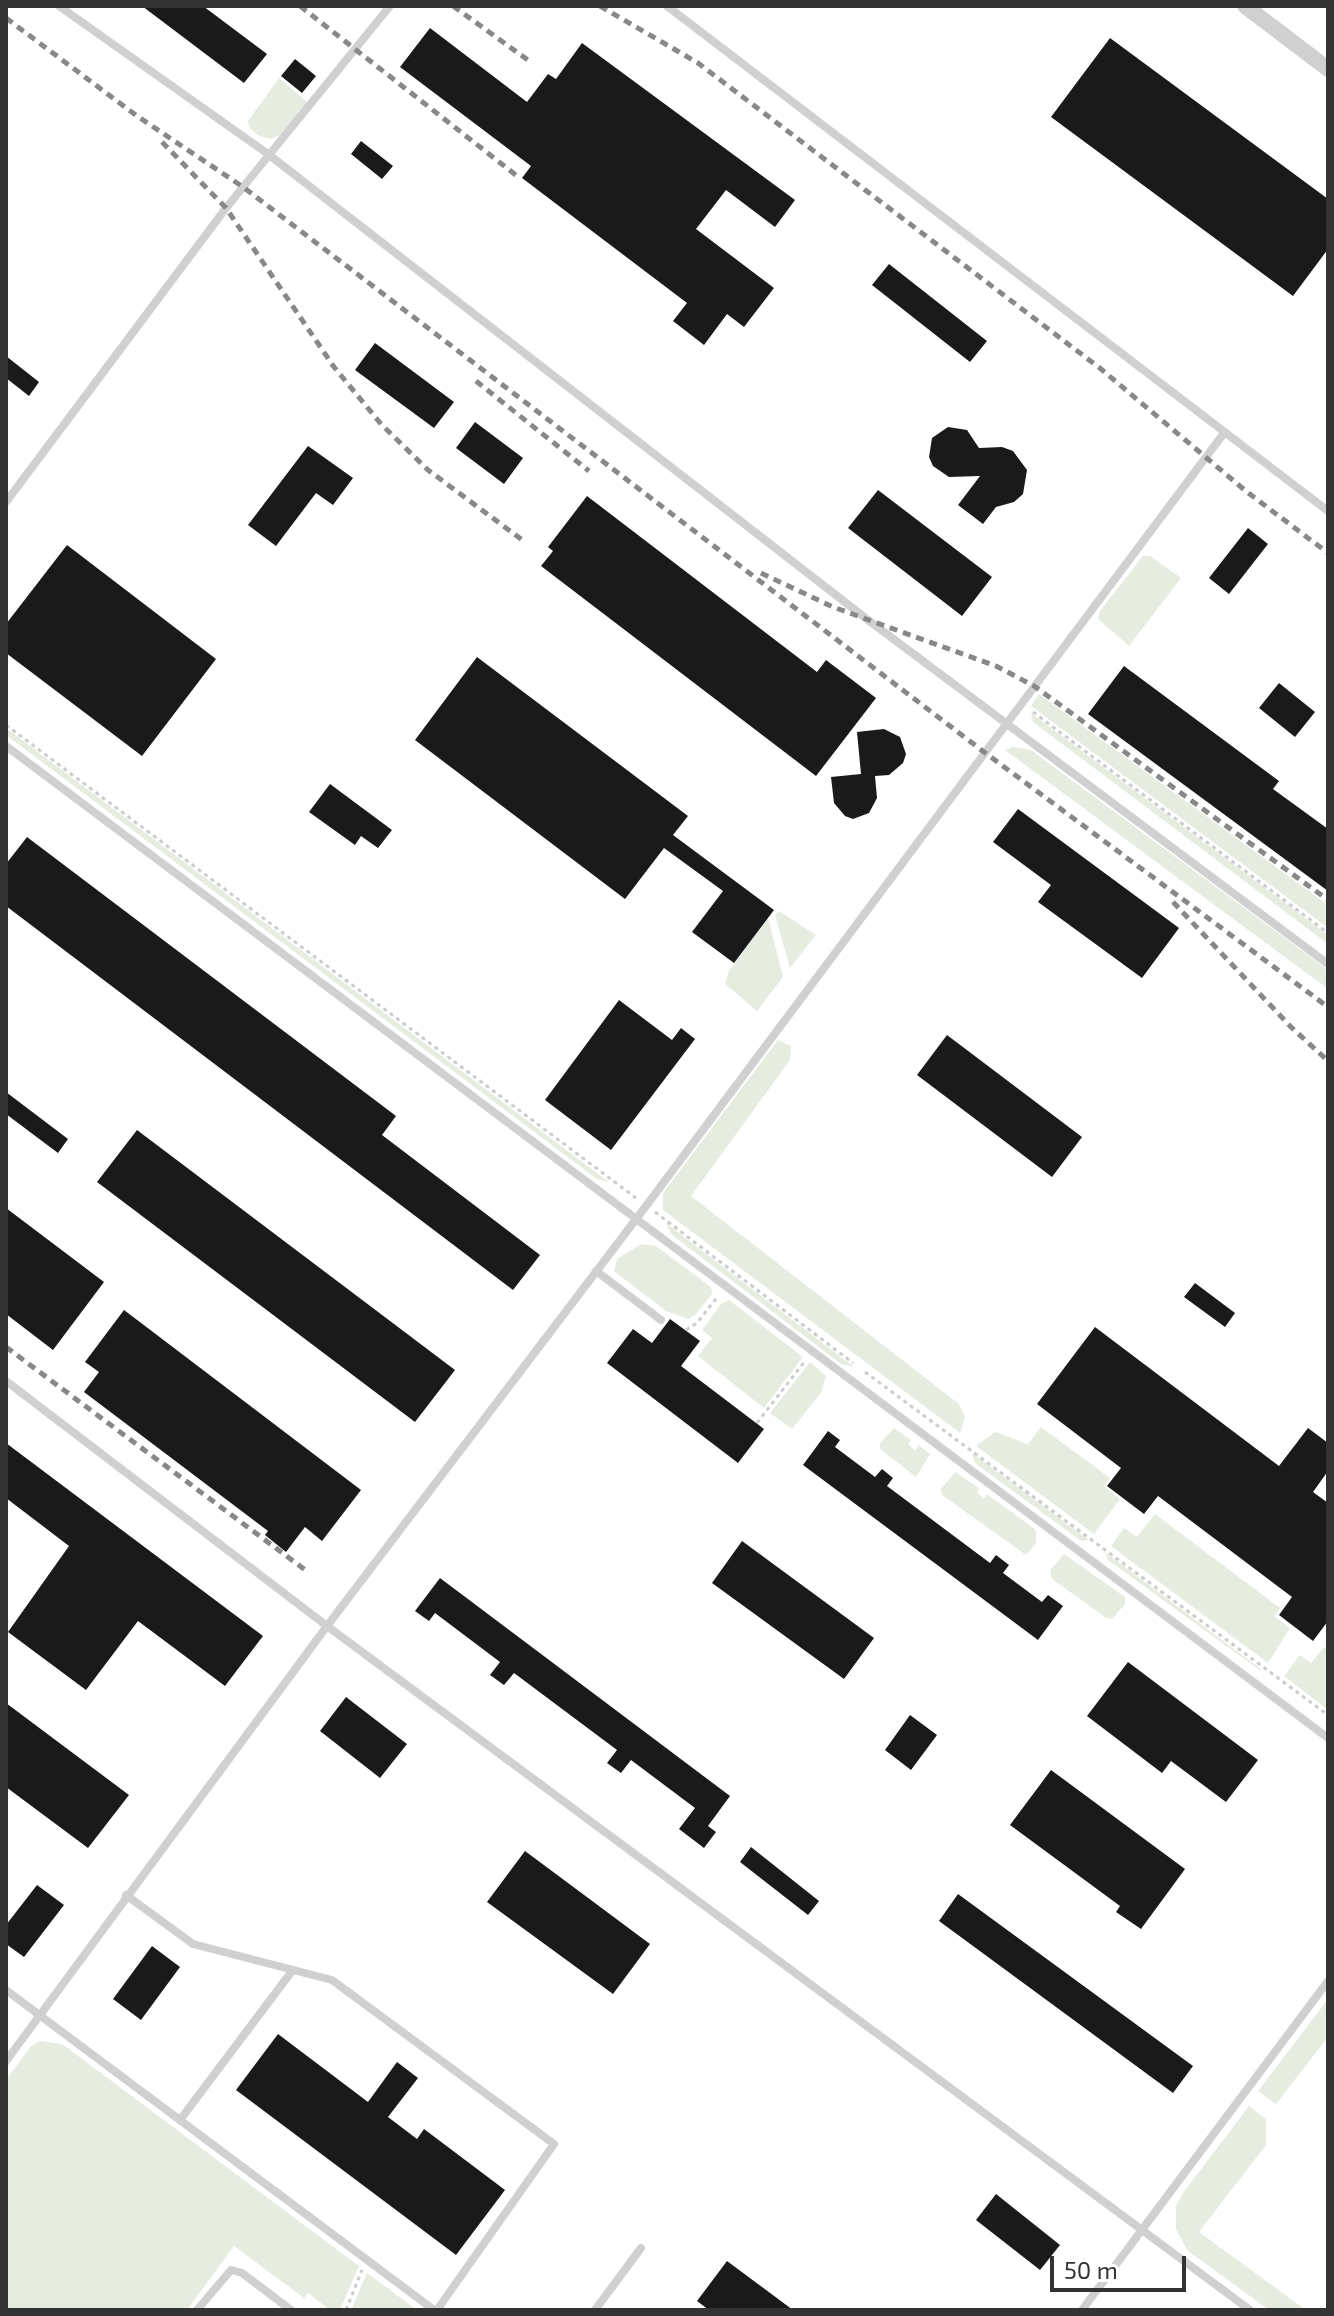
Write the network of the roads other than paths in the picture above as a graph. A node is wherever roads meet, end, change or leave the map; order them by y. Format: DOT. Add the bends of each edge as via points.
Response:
graph roads {
  1 [pos="59,6"];
  2 [pos="390,6"];
  3 [pos="667,6"];
  4 [pos="1245,6"];
  5 [pos="1328,69"];
  6 [pos="268,154"];
  7 [pos="1224,433"];
  8 [pos="6,502"];
  9 [pos="1328,511"];
  10 [pos="1006,724"];
  11 [pos="6,746"];
  12 [pos="1328,964"];
  13 [pos="635,1220"];
  14 [pos="596,1271"];
  15 [pos="661,1320"];
  16 [pos="6,1381"];
  17 [pos="327,1626"];
  18 [pos="1328,1738"];
  19 [pos="126,1895"];
  20 [pos="292,1971"];
  21 [pos="1328,1981"];
  22 [pos="6,1990"];
  23 [pos="39,2015"];
  24 [pos="6,2061"];
  25 [pos="180,2120"];
  26 [pos="1142,2230"];
  27 [pos="641,2248"];
  28 [pos="197,2310"];
  29 [pos="291,2310"];
  30 [pos="436,2310"];
  31 [pos="595,2310"];
  32 [pos="1082,2310"];
  33 [pos="1250,2310"];
  1 -- 6 [label="lane"];
  2 -- 6 [label="lane"];
  3 -- 7 [label="lane"];
  4 -- 5 [label="street"];
  6 -- 8 [label="lane"];
  6 -- 10 [label="lane"];
  7 -- 9 [label="lane"];
  7 -- 10 [label="lane"];
  10 -- 12 [label="lane"];
  10 -- 13 [label="lane"];
  11 -- 13 [label="lane"];
  13 -- 14 [label="lane"];
  13 -- 18 [label="lane"];
  14 -- 15 [label="lane"];
  14 -- 17 [label="lane"];
  16 -- 17 [label="lane"];
  17 -- 19 [label="lane"];
  17 -- 26 [label="lane"];
  19 -- 20 [label="lane" via="193,1944"];
  19 -- 23 [label="lane"];
  20 -- 25 [label="lane"];
  20 -- 30 [label="lane" via="332,1980 554,2144"];
  21 -- 26 [label="lane"];
  22 -- 23 [label="lane"];
  23 -- 24 [label="lane"];
  23 -- 25 [label="lane"];
  25 -- 30 [label="lane"];
  26 -- 32 [label="lane"];
  26 -- 33 [label="lane"];
  27 -- 31 [label="lane"];
  28 -- 29 [label="lane" via="231,2270"];
}
